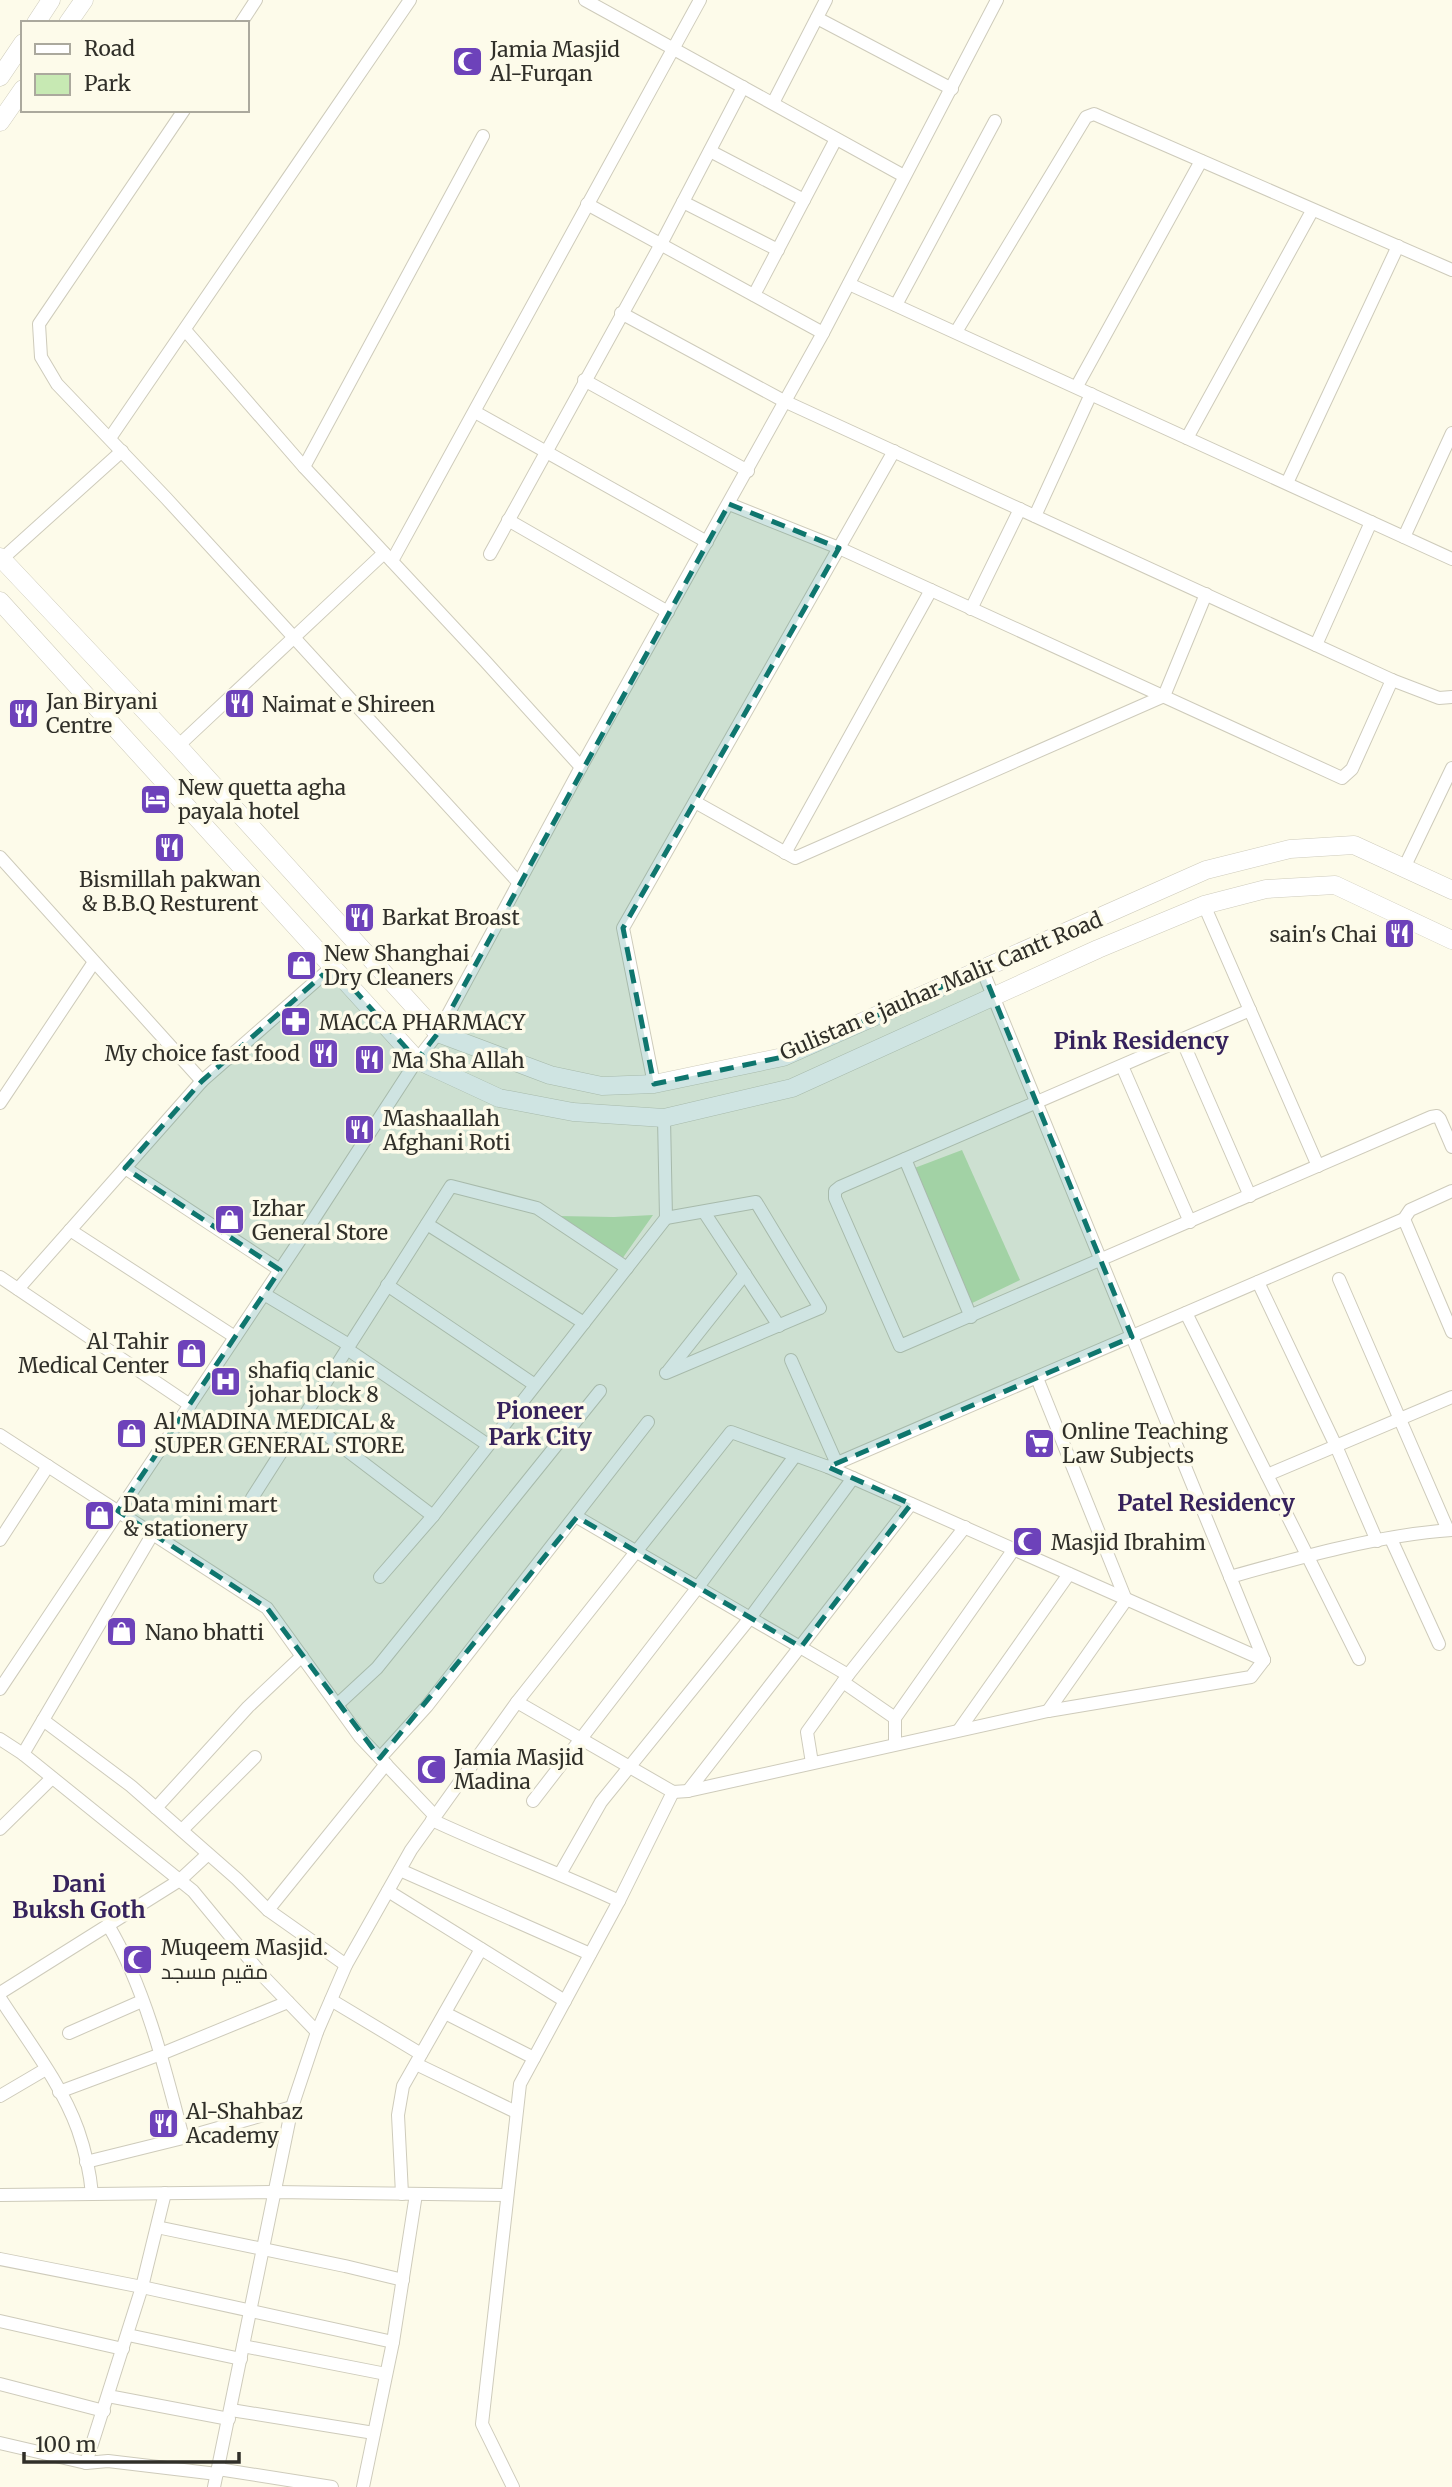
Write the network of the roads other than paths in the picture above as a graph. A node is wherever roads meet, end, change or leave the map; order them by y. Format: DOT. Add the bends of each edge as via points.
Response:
graph roads {
  1 [pos="51,0"];
  2 [pos="84,0"];
  3 [pos="256,0"];
  4 [pos="410,0"];
  5 [pos="585,0"];
  6 [pos="700,0"];
  7 [pos="826,0"];
  8 [pos="994,1"];
  9 [pos="817,18"];
  10 [pos="37,21"];
  11 [pos="69,21"];
  12 [pos="243,21"];
  13 [pos="21,46"];
  14 [pos="673,48"];
  15 [pos="0,77"];
  16 [pos="743,87"];
  17 [pos="952,89"];
  18 [pos="21,92"];
  19 [pos="773,103"];
  20 [pos="183,112"];
  21 [pos="995,121"];
  22 [pos="0,122"];
  23 [pos="483,136"];
  24 [pos="836,139"];
  25 [pos="710,151"];
  26 [pos="1201,161"];
  27 [pos="904,176"];
  28 [pos="804,200"];
  29 [pos="682,202"];
  30 [pos="587,204"];
  31 [pos="1312,211"];
  32 [pos="661,244"];
  33 [pos="1398,246"];
  34 [pos="778,250"];
  35 [pos="1452,271"];
  36 [pos="849,284"];
  37 [pos="754,295"];
  38 [pos="896,305"];
  39 [pos="621,313"];
  40 [pos="185,330"];
  41 [pos="823,332"];
  42 [pos="956,332"];
  43 [pos="584,380"];
  44 [pos="1077,386"];
  45 [pos="1091,394"];
  46 [pos="784,401"];
  47 [pos="475,412"];
  48 [pos="1452,433"];
  49 [pos="1187,438"];
  50 [pos="110,439"];
  51 [pos="121,451"];
  52 [pos="545,451"];
  53 [pos="894,451"];
  54 [pos="304,467"];
  55 [pos="748,471"];
  56 [pos="1287,483"];
  57 [pos="729,504"];
  58 [pos="1020,509"];
  59 [pos="1035,516"];
  60 [pos="508,520"];
  61 [pos="1371,522"];
  62 [pos="1404,537"];
  63 [pos="707,542"];
  64 [pos="839,548"];
  65 [pos="490,554"];
  66 [pos="388,557"];
  67 [pos="1,558"];
  68 [pos="1452,559"];
  69 [pos="931,590"];
  70 [pos="1206,594"];
  71 [pos="2,609"];
  72 [pos="971,609"];
  73 [pos="667,612"];
  74 [pos="294,636"];
  75 [pos="1316,645"];
  76 [pos="1392,680"];
  77 [pos="1164,696"];
  78 [pos="1452,697"];
  79 [pos="178,746"];
  80 [pos="580,767"];
  81 [pos="1452,768"];
  82 [pos="695,802"];
  83 [pos="785,853"];
  84 [pos="4,862"];
  85 [pos="1404,868"];
  86 [pos="0,878"];
  87 [pos="519,883"];
  88 [pos="1452,890"];
  89 [pos="1204,905"];
  90 [pos="1452,940"];
  91 [pos="94,962"];
  92 [pos="333,966"];
  93 [pos="982,969"];
  94 [pos="993,998"];
  95 [pos="1250,1010"];
  96 [pos="438,1033"];
  97 [pos="1182,1040"];
  98 [pos="417,1060"];
  99 [pos="1122,1066"];
  100 [pos="202,1081"];
  101 [pos="654,1084"];
  102 [pos="0,1103"];
  103 [pos="1036,1103"];
  104 [pos="664,1118"];
  105 [pos="1452,1147"];
  106 [pos="905,1159"];
  107 [pos="1318,1166"];
  108 [pos="125,1168"];
  109 [pos="1452,1191"];
  110 [pos="1250,1196"];
  111 [pos="704,1212"];
  112 [pos="666,1217"];
  113 [pos="1404,1219"];
  114 [pos="1190,1222"];
  115 [pos="427,1224"];
  116 [pos="70,1230"];
  117 [pos="1101,1261"];
  118 [pos="627,1268"];
  119 [pos="280,1270"];
  120 [pos="745,1274"];
  121 [pos="0,1278"];
  122 [pos="1339,1279"];
  123 [pos="1258,1282"];
  124 [pos="387,1285"];
  125 [pos="18,1289"];
  126 [pos="264,1294"];
  127 [pos="1186,1313"];
  128 [pos="971,1317"];
  129 [pos="584,1322"];
  130 [pos="779,1326"];
  131 [pos="1452,1332"];
  132 [pos="235,1337"];
  133 [pos="1132,1337"];
  134 [pos="348,1347"];
  135 [pos="791,1360"];
  136 [pos="1037,1378"];
  137 [pos="535,1385"];
  138 [pos="600,1391"];
  139 [pos="1452,1397"];
  140 [pos="190,1405"];
  141 [pos="303,1417"];
  142 [pos="1400,1419"];
  143 [pos="648,1422"];
  144 [pos="0,1435"];
  145 [pos="488,1445"];
  146 [pos="1336,1446"];
  147 [pos="795,1456"];
  148 [pos="832,1465"];
  149 [pos="48,1466"];
  150 [pos="1267,1475"];
  151 [pos="853,1478"];
  152 [pos="252,1498"];
  153 [pos="911,1504"];
  154 [pos="118,1511"];
  155 [pos="433,1516"];
  156 [pos="577,1517"];
  157 [pos="965,1527"];
  158 [pos="1450,1530"];
  159 [pos="152,1535"];
  160 [pos="1391,1539"];
  161 [pos="0,1540"];
  162 [pos="1377,1541"];
  163 [pos="1014,1549"];
  164 [pos="636,1551"];
  165 [pos="1307,1555"];
  166 [pos="1069,1574"];
  167 [pos="380,1577"];
  168 [pos="1230,1577"];
  169 [pos="698,1587"];
  170 [pos="1126,1600"];
  171 [pos="750,1618"];
  172 [pos="1439,1644"];
  173 [pos="801,1647"];
  174 [pos="302,1656"];
  175 [pos="1359,1659"];
  176 [pos="1264,1660"];
  177 [pos="846,1678"];
  178 [pos="0,1689"];
  179 [pos="517,1703"];
  180 [pos="337,1705"];
  181 [pos="1048,1711"];
  182 [pos="895,1718"];
  183 [pos="43,1720"];
  184 [pos="959,1730"];
  185 [pos="580,1738"];
  186 [pos="0,1740"];
  187 [pos="895,1744"];
  188 [pos="23,1754"];
  189 [pos="255,1757"];
  190 [pos="383,1761"];
  191 [pos="812,1763"];
  192 [pos="630,1767"];
  193 [pos="52,1778"];
  194 [pos="688,1791"];
  195 [pos="673,1792"];
  196 [pos="533,1801"];
  197 [pos="156,1808"];
  198 [pos="434,1818"];
  199 [pos="0,1829"];
  200 [pos="182,1830"];
  201 [pos="208,1854"];
  202 [pos="400,1870"];
  203 [pos="560,1874"];
  204 [pos="180,1880"];
  205 [pos="388,1891"];
  206 [pos="619,1901"];
  207 [pos="268,1910"];
  208 [pos="108,1925"];
  209 [pos="481,1949"];
  210 [pos="590,1954"];
  211 [pos="346,1965"];
  212 [pos="0,1996"];
  213 [pos="331,2000"];
  214 [pos="142,2001"];
  215 [pos="565,2001"];
  216 [pos="288,2002"];
  217 [pos="445,2013"];
  218 [pos="317,2032"];
  219 [pos="69,2034"];
  220 [pos="161,2054"];
  221 [pos="534,2058"];
  222 [pos="418,2059"];
  223 [pos="46,2069"];
  224 [pos="59,2092"];
  225 [pos="0,2095"];
  226 [pos="292,2107"];
  227 [pos="516,2112"];
  228 [pos="183,2138"];
  229 [pos="86,2162"];
  230 [pos="273,2192"];
  231 [pos="165,2193"];
  232 [pos="92,2194"];
  233 [pos="402,2194"];
  234 [pos="416,2194"];
  235 [pos="0,2195"];
  236 [pos="506,2195"];
  237 [pos="157,2227"];
  238 [pos="262,2249"];
  239 [pos="0,2259"];
  240 [pos="403,2280"];
  241 [pos="142,2287"];
  242 [pos="250,2312"];
  243 [pos="0,2321"];
  244 [pos="128,2335"];
  245 [pos="393,2342"];
  246 [pos="123,2349"];
  247 [pos="242,2353"];
  248 [pos="386,2374"];
  249 [pos="0,2384"];
  250 [pos="108,2396"];
  251 [pos="104,2411"];
  252 [pos="230,2414"];
  253 [pos="374,2433"];
  254 [pos="0,2443"];
  255 [pos="86,2463"];
  256 [pos="216,2477"];
  257 [pos="332,2487"];
  258 [pos="363,2487"];
  259 [pos="513,2487"];
  1 -- 10 [label="main road"];
  2 -- 11 [label="main road"];
  3 -- 12 [label="street"];
  4 -- 40 [label="street"];
  5 -- 14 [label="street"];
  6 -- 14 [label="street"];
  7 -- 9 [label="street"];
  8 -- 17 [label="street"];
  9 -- 17 [label="street"];
  9 -- 19 [label="street"];
  13 -- 15 [label="main road"];
  14 -- 16 [label="street"];
  14 -- 30 [label="street"];
  16 -- 19 [label="street"];
  16 -- 25 [label="street"];
  17 -- 27 [label="street"];
  18 -- 22 [label="main road"];
  19 -- 24 [label="street"];
  20 -- 50 [label="street" via="39,324 41,357 57,384"];
  21 -- 38 [label="street"];
  23 -- 54 [label="street"];
  24 -- 27 [label="street"];
  24 -- 28 [label="street"];
  25 -- 28 [label="street"];
  25 -- 29 [label="street"];
  26 -- 31 [label="street"];
  26 -- 42 [label="street" via="1103,117 1086,117"];
  26 -- 44 [label="street"];
  27 -- 36 [label="street"];
  28 -- 34 [label="street"];
  29 -- 32 [label="street"];
  29 -- 34 [label="street"];
  30 -- 32 [label="street"];
  30 -- 47 [label="street"];
  31 -- 33 [label="street"];
  31 -- 49 [label="street"];
  32 -- 37 [label="street"];
  32 -- 39 [label="street"];
  33 -- 35 [label="street"];
  33 -- 56 [label="street"];
  34 -- 37 [label="street"];
  36 -- 38 [label="street"];
  36 -- 41 [label="street"];
  37 -- 41 [label="street"];
  38 -- 42 [label="street"];
  39 -- 43 [label="street"];
  39 -- 46 [label="street"];
  40 -- 50 [label="street"];
  40 -- 54 [label="street"];
  41 -- 46 [label="street"];
  42 -- 44 [label="street"];
  43 -- 52 [label="street"];
  43 -- 55 [label="street"];
  44 -- 45 [label="street"];
  45 -- 49 [label="street"];
  45 -- 59 [label="street"];
  46 -- 53 [label="street"];
  46 -- 55 [label="street"];
  47 -- 52 [label="street"];
  47 -- 66 [label="street"];
  48 -- 62 [label="street"];
  49 -- 56 [label="street"];
  50 -- 51 [label="street"];
  51 -- 67 [label="street"];
  51 -- 74 [label="street"];
  52 -- 60 [label="street"];
  52 -- 63 [label="street"];
  53 -- 58 [label="street"];
  53 -- 64 [label="street"];
  54 -- 66 [label="street"];
  55 -- 57 [label="street"];
  56 -- 61 [label="street"];
  57 -- 63 [label="street"];
  57 -- 64 [label="street"];
  58 -- 59 [label="street"];
  58 -- 72 [label="street"];
  59 -- 70 [label="street"];
  60 -- 65 [label="street"];
  60 -- 73 [label="street"];
  61 -- 62 [label="street"];
  61 -- 75 [label="street"];
  62 -- 68 [label="street"];
  63 -- 73 [label="street"];
  64 -- 69 [label="street"];
  64 -- 82 [label="street"];
  66 -- 74 [label="street"];
  66 -- 80 [label="street"];
  67 -- 79 [label="main road, Gulistan e jauhar Malir Cantt Road"];
  69 -- 72 [label="street"];
  69 -- 83 [label="street"];
  70 -- 75 [label="street"];
  70 -- 77 [label="street"];
  71 -- 92 [label="main road, Gulistan e jauhar Malir Cantt Road"];
  72 -- 77 [label="street"];
  73 -- 80 [label="street"];
  74 -- 79 [label="street"];
  74 -- 87 [label="street"];
  75 -- 76 [label="street"];
  76 -- 77 [label="street" via="1352,769 1342,778"];
  76 -- 78 [label="street" via="1439,698"];
  77 -- 83 [label="street" via="795,858"];
  79 -- 96 [label="main road, Gulistan e jauhar Malir Cantt Road"];
  80 -- 87 [label="street"];
  81 -- 85 [label="street"];
  82 -- 83 [label="street"];
  82 -- 101 [label="street" via="623,928"];
  84 -- 86 [label="street"];
  84 -- 91 [label="street"];
  85 -- 88 [label="main road, Gulistan e jauhar Malir Cantt Road"];
  85 -- 93 [label="main road, Gulistan e jauhar Malir Cantt Road" via="1354,845 1290,849 1206,870"];
  87 -- 96 [label="street"];
  89 -- 90 [label="main road, Gulistan e jauhar Malir Cantt Road" via="1266,889 1335,885"];
  89 -- 94 [label="main road, Gulistan e jauhar Malir Cantt Road"];
  89 -- 95 [label="street"];
  91 -- 100 [label="street"];
  91 -- 102 [label="street"];
  92 -- 98 [label="main road, Gulistan e jauhar Malir Cantt Road"];
  92 -- 100 [label="street"];
  93 -- 94 [label="street"];
  93 -- 101 [label="main road, Gulistan e jauhar Malir Cantt Road" via="783,1057"];
  94 -- 103 [label="street"];
  94 -- 104 [label="main road, Gulistan e jauhar Malir Cantt Road" via="792,1088"];
  95 -- 97 [label="street"];
  95 -- 107 [label="street"];
  96 -- 98 [label="street"];
  96 -- 101 [label="main road, Gulistan e jauhar Malir Cantt Road" via="550,1075 602,1086"];
  97 -- 99 [label="street"];
  97 -- 110 [label="street"];
  98 -- 104 [label="main road, Gulistan e jauhar Malir Cantt Road" via="499,1098 573,1112"];
  98 -- 119 [label="street"];
  99 -- 103 [label="street"];
  99 -- 114 [label="street"];
  100 -- 108 [label="street"];
  103 -- 106 [label="street"];
  103 -- 117 [label="street"];
  104 -- 112 [label="street"];
  105 -- 107 [label="street" via="1437,1116"];
  106 -- 128 [label="street"];
  106 -- 128 [label="street" via="840,1187 835,1191 841,1210 900,1346"];
  107 -- 110 [label="street"];
  108 -- 116 [label="street"];
  108 -- 119 [label="street"];
  109 -- 113 [label="street" via="1410,1210"];
  110 -- 114 [label="street"];
  111 -- 112 [label="street"];
  111 -- 120 [label="street"];
  111 -- 130 [label="street" via="756,1202 820,1308"];
  112 -- 118 [label="street"];
  113 -- 123 [label="street"];
  113 -- 131 [label="street"];
  114 -- 117 [label="street"];
  115 -- 118 [label="street" via="451,1185 537,1208"];
  115 -- 124 [label="street"];
  115 -- 129 [label="street"];
  116 -- 125 [label="street"];
  116 -- 132 [label="street"];
  117 -- 128 [label="street"];
  117 -- 133 [label="street"];
  118 -- 129 [label="street"];
  119 -- 126 [label="street"];
  120 -- 130 [label="street"];
  120 -- 130 [label="street" via="666,1373"];
  121 -- 125 [label="street"];
  122 -- 142 [label="street"];
  123 -- 127 [label="street"];
  123 -- 146 [label="street"];
  124 -- 134 [label="street"];
  124 -- 137 [label="street"];
  125 -- 140 [label="street"];
  126 -- 132 [label="street"];
  126 -- 134 [label="street"];
  127 -- 133 [label="street"];
  127 -- 150 [label="street"];
  129 -- 137 [label="street"];
  132 -- 140 [label="street"];
  133 -- 136 [label="street"];
  133 -- 168 [label="street"];
  134 -- 141 [label="street"];
  134 -- 145 [label="street"];
  135 -- 148 [label="street"];
  136 -- 148 [label="street"];
  136 -- 170 [label="street"];
  137 -- 145 [label="street"];
  138 -- 180 [label="street" via="377,1668"];
  139 -- 142 [label="street"];
  140 -- 154 [label="street"];
  141 -- 152 [label="street"];
  141 -- 155 [label="street"];
  142 -- 146 [label="street"];
  142 -- 158 [label="street"];
  143 -- 156 [label="street"];
  144 -- 149 [label="street"];
  145 -- 155 [label="street"];
  146 -- 150 [label="street"];
  146 -- 162 [label="street"];
  147 -- 148 [label="street"];
  147 -- 164 [label="street" via="731,1432"];
  147 -- 169 [label="street"];
  148 -- 151 [label="street"];
  149 -- 154 [label="street"];
  149 -- 161 [label="street"];
  150 -- 165 [label="street"];
  151 -- 153 [label="street"];
  151 -- 171 [label="street"];
  153 -- 157 [label="street"];
  153 -- 173 [label="street"];
  154 -- 159 [label="street"];
  154 -- 178 [label="street"];
  155 -- 167 [label="street"];
  156 -- 164 [label="street"];
  156 -- 190 [label="street"];
  157 -- 163 [label="street"];
  157 -- 177 [label="street"];
  158 -- 160 [label="street"];
  159 -- 174 [label="street" via="267,1608"];
  159 -- 183 [label="street"];
  160 -- 162 [label="street"];
  160 -- 172 [label="street"];
  162 -- 165 [label="street"];
  163 -- 166 [label="street"];
  163 -- 182 [label="street"];
  164 -- 169 [label="street"];
  164 -- 179 [label="street"];
  165 -- 168 [label="street"];
  165 -- 175 [label="street"];
  166 -- 170 [label="street"];
  166 -- 184 [label="street"];
  168 -- 176 [label="street"];
  169 -- 171 [label="street"];
  169 -- 185 [label="street"];
  170 -- 176 [label="street"];
  170 -- 181 [label="street"];
  171 -- 173 [label="street"];
  171 -- 192 [label="street"];
  173 -- 177 [label="street"];
  173 -- 194 [label="street"];
  174 -- 180 [label="street"];
  174 -- 197 [label="street" via="248,1707"];
  176 -- 181 [label="street" via="1251,1677"];
  177 -- 182 [label="street"];
  177 -- 191 [label="street" via="807,1732"];
  179 -- 185 [label="street"];
  179 -- 198 [label="street"];
  180 -- 190 [label="street"];
  181 -- 184 [label="street"];
  182 -- 187 [label="street"];
  183 -- 188 [label="street"];
  183 -- 197 [label="street"];
  184 -- 187 [label="street"];
  185 -- 192 [label="street"];
  185 -- 196 [label="street"];
  186 -- 188 [label="street"];
  187 -- 191 [label="street"];
  188 -- 193 [label="street"];
  189 -- 200 [label="street"];
  190 -- 198 [label="street"];
  190 -- 207 [label="street"];
  191 -- 194 [label="street"];
  192 -- 195 [label="street"];
  192 -- 203 [label="street" via="596,1810"];
  193 -- 199 [label="street"];
  193 -- 204 [label="street"];
  194 -- 195 [label="street"];
  195 -- 206 [label="street"];
  197 -- 200 [label="street"];
  198 -- 202 [label="street"];
  198 -- 203 [label="street"];
  200 -- 201 [label="street"];
  201 -- 204 [label="street"];
  201 -- 207 [label="street"];
  202 -- 205 [label="street"];
  202 -- 210 [label="street"];
  203 -- 206 [label="street"];
  204 -- 208 [label="street"];
  204 -- 216 [label="street"];
  205 -- 209 [label="street"];
  205 -- 211 [label="street"];
  206 -- 210 [label="street"];
  207 -- 211 [label="street"];
  208 -- 212 [label="street"];
  208 -- 214 [label="street"];
  209 -- 215 [label="street"];
  209 -- 217 [label="street"];
  210 -- 215 [label="street"];
  211 -- 213 [label="street"];
  212 -- 223 [label="street"];
  213 -- 218 [label="street"];
  213 -- 222 [label="street"];
  214 -- 219 [label="street"];
  214 -- 220 [label="street"];
  215 -- 221 [label="street"];
  216 -- 218 [label="street"];
  216 -- 220 [label="street"];
  217 -- 221 [label="street"];
  217 -- 222 [label="street"];
  218 -- 226 [label="street"];
  220 -- 224 [label="street"];
  220 -- 228 [label="street"];
  221 -- 227 [label="street" via="520,2084"];
  222 -- 227 [label="street"];
  222 -- 233 [label="street" via="399,2101"];
  223 -- 224 [label="street"];
  223 -- 225 [label="street"];
  224 -- 229 [label="street" via="78,2130"];
  226 -- 228 [label="street"];
  226 -- 230 [label="street"];
  227 -- 236 [label="street"];
  228 -- 229 [label="street"];
  229 -- 232 [label="street"];
  230 -- 231 [label="street"];
  230 -- 233 [label="street"];
  230 -- 238 [label="street"];
  231 -- 232 [label="street"];
  231 -- 237 [label="street"];
  232 -- 235 [label="street"];
  233 -- 234 [label="street"];
  234 -- 236 [label="street"];
  234 -- 240 [label="street"];
  236 -- 259 [label="street" via="482,2424"];
  237 -- 238 [label="street"];
  237 -- 241 [label="street"];
  238 -- 240 [label="street"];
  238 -- 242 [label="street"];
  239 -- 241 [label="street"];
  240 -- 245 [label="street"];
  241 -- 242 [label="street"];
  241 -- 244 [label="street"];
  242 -- 245 [label="street"];
  242 -- 247 [label="street"];
  243 -- 246 [label="street"];
  244 -- 246 [label="street"];
  244 -- 247 [label="street"];
  245 -- 248 [label="street"];
  246 -- 250 [label="street"];
  247 -- 248 [label="street"];
  247 -- 252 [label="street"];
  248 -- 253 [label="street"];
  249 -- 251 [label="street"];
  250 -- 251 [label="street"];
  250 -- 252 [label="street"];
  251 -- 255 [label="street"];
  252 -- 253 [label="street"];
  252 -- 256 [label="street"];
  253 -- 258 [label="street"];
  254 -- 255 [label="street"];
  255 -- 256 [label="street" via="108,2460"];
  256 -- 257 [label="street"];
}
